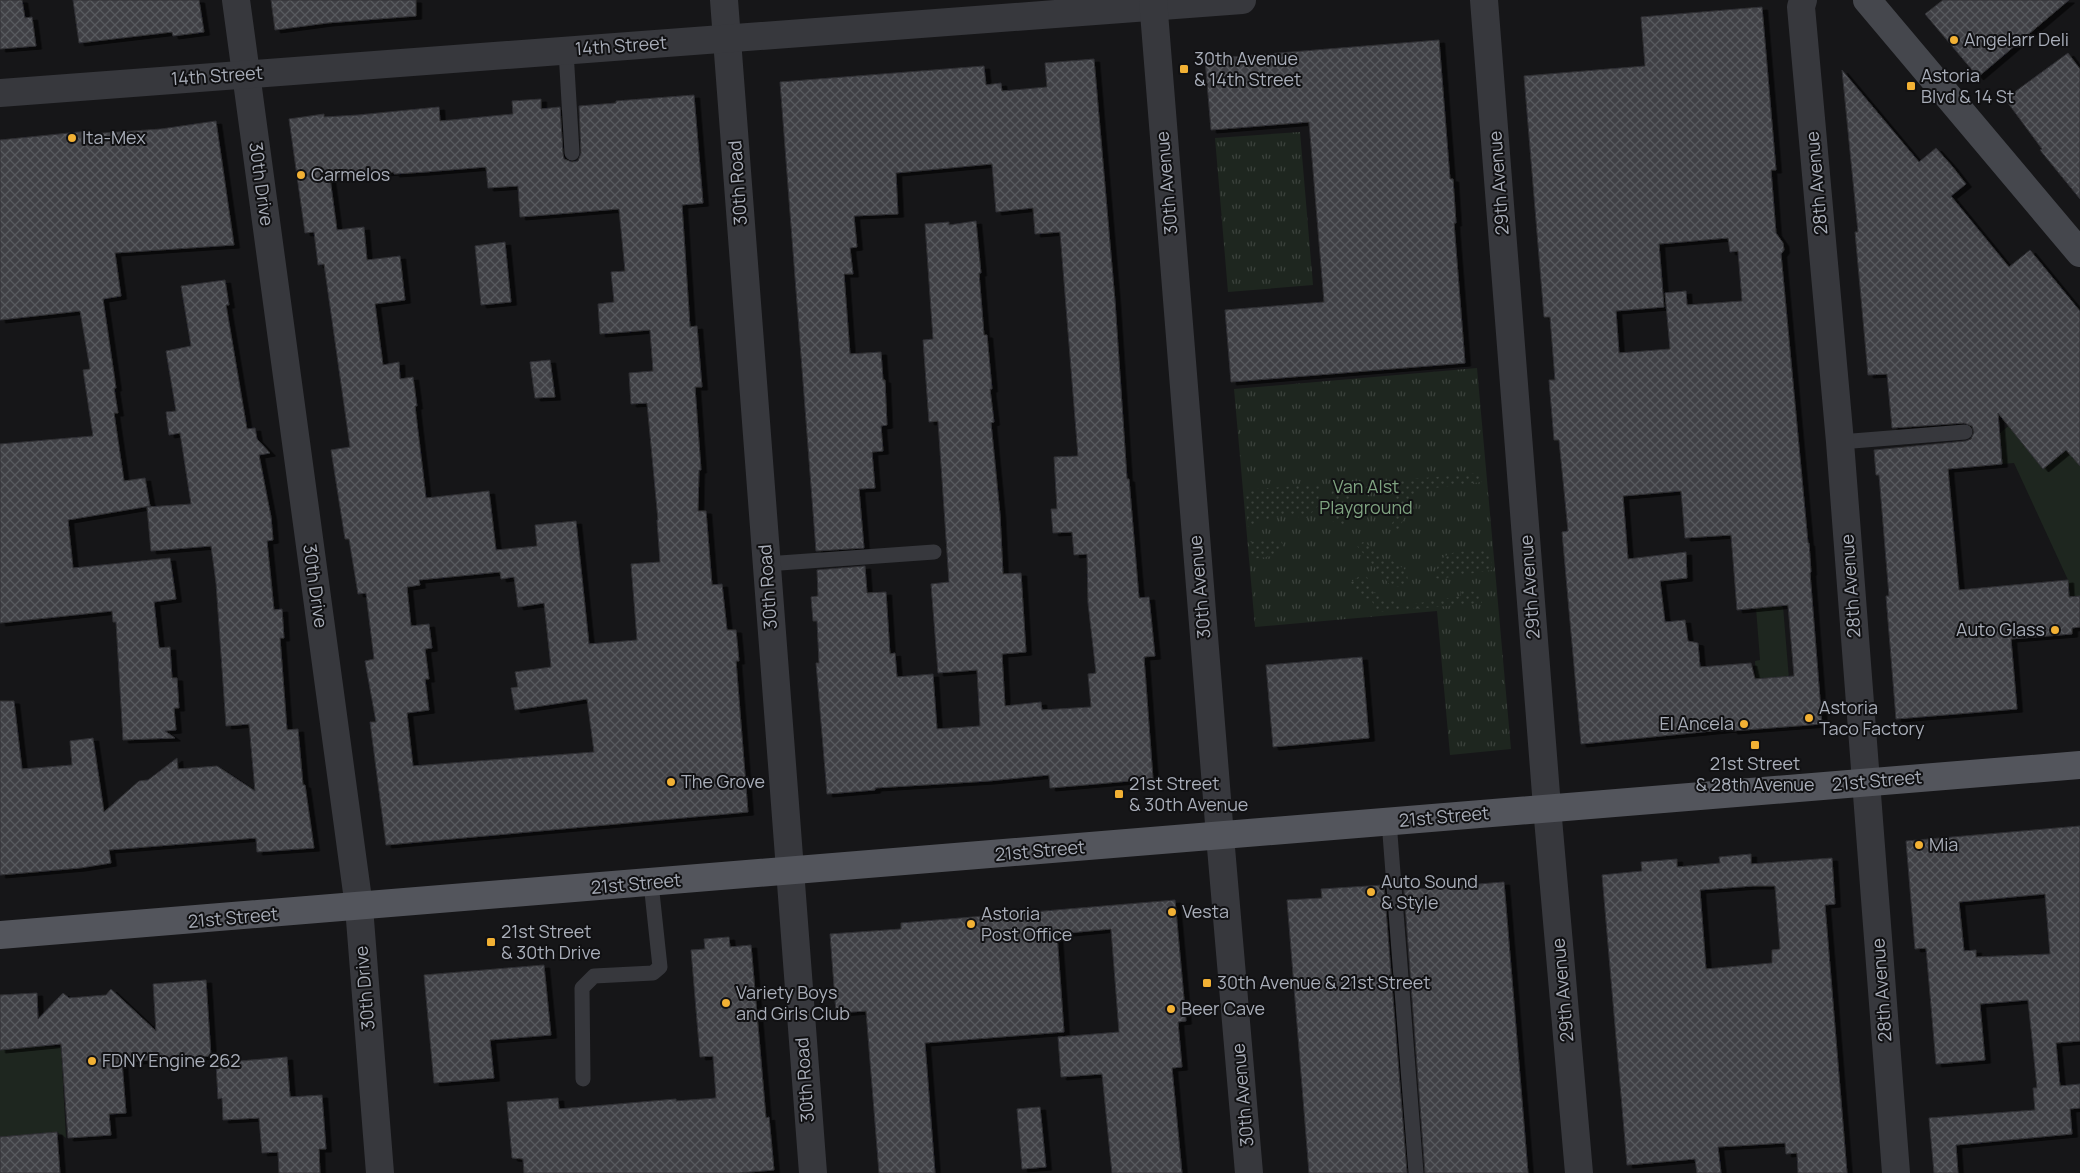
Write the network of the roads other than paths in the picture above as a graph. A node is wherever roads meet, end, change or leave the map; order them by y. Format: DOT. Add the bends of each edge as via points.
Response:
graph roads {
  1 [pos="236,0"];
  2 [pos="724,0"];
  3 [pos="1242,0"];
  4 [pos="1484,0"];
  5 [pos="1802,0"];
  6 [pos="1866,0"];
  7 [pos="1153,3"];
  8 [pos="727,38"];
  9 [pos="566,51"];
  10 [pos="246,74"];
  11 [pos="0,93"];
  12 [pos="572,153"];
  13 [pos="2080,253"];
  14 [pos="1965,432"];
  15 [pos="1840,442"];
  16 [pos="934,552"];
  17 [pos="766,564"];
  18 [pos="2080,765"];
  19 [pos="1866,783"];
  20 [pos="1547,807"];
  21 [pos="1389,822"];
  22 [pos="1220,836"];
  23 [pos="790,872"];
  24 [pos="651,883"];
  25 [pos="358,907"];
  26 [pos="0,935"];
  27 [pos="583,1079"];
  28 [pos="380,1173"];
  29 [pos="812,1173"];
  30 [pos="1249,1173"];
  31 [pos="1416,1173"];
  32 [pos="1579,1173"];
  33 [pos="1896,1173"];
  1 -- 10 [label="street, 30th Drive"];
  2 -- 8 [label="street, 30th Road"];
  3 -- 7 [label="street, 14th Street"];
  4 -- 20 [label="street, 29th Avenue"];
  5 -- 15 [label="street, 28th Avenue"];
  6 -- 13 [label="main road"];
  7 -- 8 [label="street, 14th Street"];
  7 -- 22 [label="street, 30th Avenue"];
  8 -- 9 [label="street, 14th Street"];
  8 -- 17 [label="street, 30th Road"];
  9 -- 10 [label="street, 14th Street"];
  9 -- 12 [label="lane"];
  10 -- 11 [label="street, 14th Street"];
  10 -- 25 [label="street, 30th Drive"];
  14 -- 15 [label="lane"];
  15 -- 19 [label="street, 28th Avenue"];
  16 -- 17 [label="lane"];
  17 -- 23 [label="street, 30th Road"];
  18 -- 19 [label="main road, 21st Street"];
  19 -- 20 [label="main road, 21st Street"];
  19 -- 33 [label="street, 28th Avenue"];
  20 -- 21 [label="main road, 21st Street"];
  20 -- 32 [label="street, 29th Avenue"];
  21 -- 22 [label="main road, 21st Street"];
  21 -- 31 [label="lane"];
  22 -- 23 [label="main road, 21st Street"];
  22 -- 30 [label="street, 30th Avenue"];
  23 -- 24 [label="main road, 21st Street"];
  23 -- 29 [label="street, 30th Road"];
  24 -- 25 [label="main road, 21st Street"];
  24 -- 27 [label="lane" via="660,967 653,973 594,976 582,988"];
  25 -- 26 [label="main road, 21st Street"];
  25 -- 28 [label="street, 30th Drive"];
}
